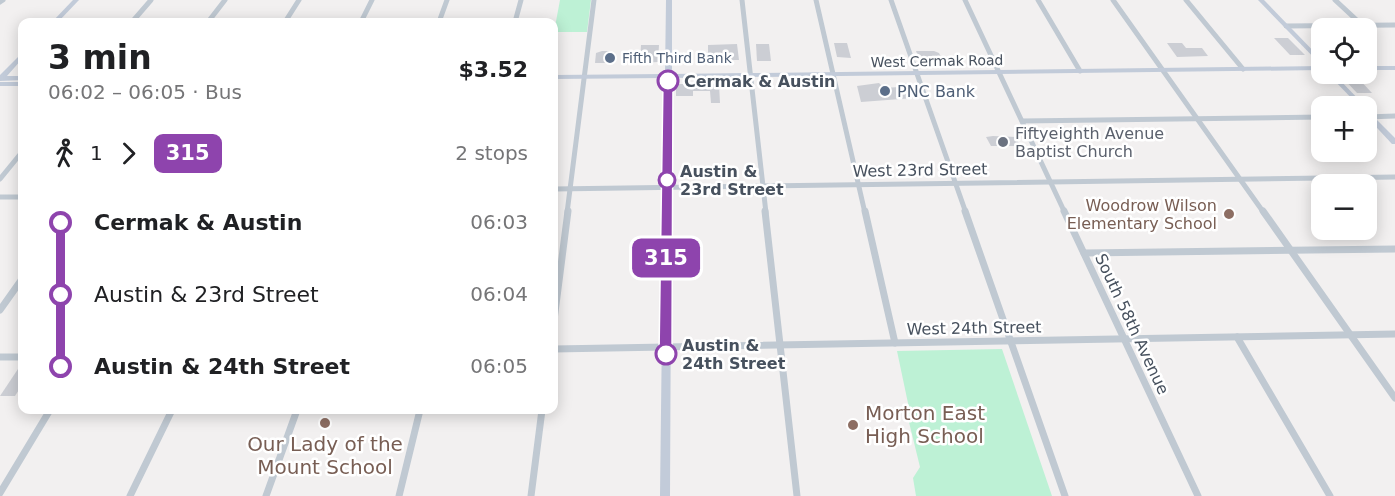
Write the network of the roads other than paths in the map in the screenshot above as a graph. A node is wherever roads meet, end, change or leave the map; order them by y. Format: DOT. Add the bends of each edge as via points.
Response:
graph roads {
  1 [pos="76,0"];
  2 [pos="151,0"];
  3 [pos="225,0"];
  4 [pos="299,0"];
  5 [pos="372,0"];
  6 [pos="447,0"];
  7 [pos="521,0"];
  8 [pos="594,0"];
  9 [pos="669,0"];
  10 [pos="742,0"];
  11 [pos="816,0"];
  12 [pos="891,0"];
  13 [pos="965,0"];
  14 [pos="1038,0"];
  15 [pos="1113,0"];
  16 [pos="1186,0"];
  17 [pos="1261,0"];
  18 [pos="1335,0"];
  19 [pos="59,18"];
  20 [pos="135,18"];
  21 [pos="211,18"];
  22 [pos="288,18"];
  23 [pos="363,18"];
  24 [pos="440,18"];
  25 [pos="516,18"];
  26 [pos="1354,18"];
  27 [pos="1377,25"];
  28 [pos="1395,25"];
  29 [pos="1286,26"];
  30 [pos="1311,26"];
  31 [pos="1311,53"];
  32 [pos="18,60"];
  33 [pos="1377,62"];
  34 [pos="1395,62"];
  35 [pos="1311,64"];
  36 [pos="1161,67"];
  37 [pos="1240,67"];
  38 [pos="1078,68"];
  39 [pos="1377,68"];
  40 [pos="1395,68"];
  41 [pos="916,70"];
  42 [pos="998,70"];
  43 [pos="833,71"];
  44 [pos="558,72"];
  45 [pos="750,72"];
  46 [pos="668,73"];
  47 [pos="585,74"];
  48 [pos="558,77"];
  49 [pos="0,78"];
  50 [pos="18,78"];
  51 [pos="0,84"];
  52 [pos="18,84"];
  53 [pos="1340,84"];
  54 [pos="1352,96"];
  55 [pos="1377,115"];
  56 [pos="1395,116"];
  57 [pos="1311,117"];
  58 [pos="1197,119"];
  59 [pos="1022,121"];
  60 [pos="1377,124"];
  61 [pos="1395,141"];
  62 [pos="18,157"];
  63 [pos="1395,177"];
  64 [pos="0,179"];
  65 [pos="1240,179"];
  66 [pos="1050,182"];
  67 [pos="955,183"];
  68 [pos="859,184"];
  69 [pos="763,186"];
  70 [pos="667,187"];
  71 [pos="558,189"];
  72 [pos="570,189"];
  73 [pos="0,197"];
  74 [pos="18,197"];
  75 [pos="1395,249"];
  76 [pos="1290,250"];
  77 [pos="1084,253"];
  78 [pos="18,285"];
  79 [pos="558,287"];
  80 [pos="0,310"];
  81 [pos="1395,334"];
  82 [pos="1350,335"];
  83 [pos="1237,337"];
  84 [pos="1124,339"];
  85 [pos="1011,341"];
  86 [pos="895,343"];
  87 [pos="780,345"];
  88 [pos="666,347"];
  89 [pos="558,349"];
  90 [pos="0,357"];
  91 [pos="18,357"];
  92 [pos="1395,398"];
  93 [pos="48,414"];
  94 [pos="170,414"];
  95 [pos="296,414"];
  96 [pos="419,414"];
  97 [pos="541,414"];
  98 [pos="0,493"];
  99 [pos="130,496"];
  100 [pos="266,496"];
  101 [pos="399,496"];
  102 [pos="531,496"];
  103 [pos="665,496"];
  104 [pos="797,496"];
  105 [pos="1065,496"];
  106 [pos="1198,496"];
  107 [pos="1330,496"];
  1 -- 19 [label="main road"];
  2 -- 20 [label="street"];
  3 -- 21 [label="street"];
  4 -- 22 [label="street"];
  5 -- 23 [label="street"];
  6 -- 24 [label="street"];
  7 -- 25 [label="street"];
  8 -- 47 [label="street"];
  9 -- 46 [label="main road"];
  10 -- 45 [label="street"];
  11 -- 43 [label="street"];
  12 -- 41 [label="street"];
  13 -- 42 [label="street, South 58th Avenue"];
  14 -- 38 [label="street"];
  15 -- 36 [label="street"];
  16 -- 37 [label="street"];
  17 -- 29 [label="main road"];
  18 -- 26 [label="street"];
  27 -- 28 [label="street"];
  29 -- 30 [label="street"];
  29 -- 31 [label="main road"];
  32 -- 49 [label="main road"];
  33 -- 34 [label="main road"];
  35 -- 37 [label="main road, West Cermak Road"];
  36 -- 37 [label="main road, West Cermak Road"];
  36 -- 38 [label="main road, West Cermak Road"];
  36 -- 58 [label="street"];
  38 -- 42 [label="main road, West Cermak Road"];
  39 -- 40 [label="main road"];
  41 -- 42 [label="main road, West Cermak Road"];
  41 -- 43 [label="main road, West Cermak Road"];
  41 -- 67 [label="street"];
  42 -- 59 [label="street, South 58th Avenue"];
  43 -- 45 [label="main road, West Cermak Road"];
  43 -- 68 [label="street"];
  44 -- 47 [label="main road, West Cermak Road"];
  45 -- 46 [label="main road, West Cermak Road"];
  45 -- 69 [label="street"];
  46 -- 47 [label="main road, West Cermak Road"];
  46 -- 70 [label="main road"];
  47 -- 48 [label="main road, West Cermak Road"];
  47 -- 72 [label="street"];
  49 -- 50 [label="main road"];
  51 -- 52 [label="main road"];
  53 -- 54 [label="main road"];
  55 -- 56 [label="street"];
  57 -- 58 [label="street"];
  58 -- 59 [label="street"];
  58 -- 65 [label="street"];
  59 -- 66 [label="street, South 58th Avenue"];
  60 -- 61 [label="main road"];
  62 -- 64 [label="street"];
  63 -- 65 [label="street, West 23rd Street"];
  65 -- 66 [label="street, West 23rd Street"];
  65 -- 76 [label="street"];
  66 -- 67 [label="street, West 23rd Street"];
  66 -- 77 [label="street, South 58th Avenue"];
  67 -- 68 [label="street, West 23rd Street"];
  67 -- 85 [label="street"];
  68 -- 69 [label="street, West 23rd Street"];
  68 -- 86 [label="street"];
  69 -- 70 [label="street, West 23rd Street"];
  69 -- 87 [label="street"];
  70 -- 72 [label="street, West 23rd Street"];
  70 -- 88 [label="main road"];
  71 -- 72 [label="street, West 23rd Street"];
  72 -- 79 [label="street"];
  73 -- 74 [label="street"];
  75 -- 76 [label="street"];
  76 -- 77 [label="street"];
  76 -- 82 [label="street"];
  77 -- 84 [label="street, South 58th Avenue"];
  78 -- 80 [label="street"];
  81 -- 82 [label="street, West 24th Street"];
  82 -- 83 [label="street, West 24th Street"];
  82 -- 92 [label="street"];
  83 -- 84 [label="street, West 24th Street"];
  83 -- 107 [label="street"];
  84 -- 85 [label="street, West 24th Street"];
  84 -- 106 [label="street, South 58th Avenue"];
  85 -- 86 [label="street, West 24th Street"];
  85 -- 105 [label="street"];
  86 -- 87 [label="street, West 24th Street"];
  87 -- 88 [label="street, West 24th Street"];
  87 -- 104 [label="street"];
  88 -- 89 [label="street, West 24th Street"];
  88 -- 103 [label="main road"];
  90 -- 91 [label="street"];
  93 -- 98 [label="street"];
  94 -- 99 [label="street"];
  95 -- 100 [label="street"];
  96 -- 101 [label="street"];
  97 -- 102 [label="street"];
}
